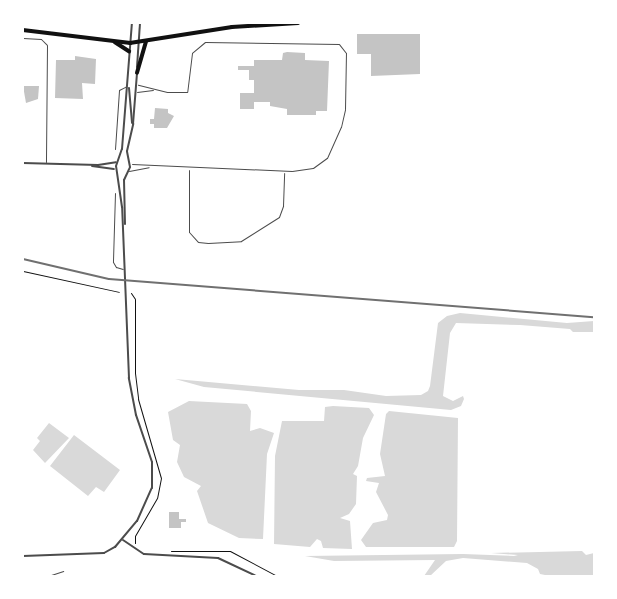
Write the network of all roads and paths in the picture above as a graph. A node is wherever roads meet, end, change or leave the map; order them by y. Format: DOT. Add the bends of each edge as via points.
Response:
graph roads {
  1 [pos="132,23"];
  2 [pos="140,23"];
  3 [pos="298,23"];
  4 [pos="23,30"];
  5 [pos="23,38"];
  6 [pos="110,40"];
  7 [pos="148,41"];
  8 [pos="139,42"];
  9 [pos="130,43"];
  10 [pos="129,51"];
  11 [pos="137,73"];
  12 [pos="136,84"];
  13 [pos="128,87"];
  14 [pos="156,90"];
  15 [pos="135,96"];
  16 [pos="132,128"];
  17 [pos="115,149"];
  18 [pos="119,160"];
  19 [pos="23,163"];
  20 [pos="129,163"];
  21 [pos="46,164"];
  22 [pos="88,165"];
  23 [pos="150,167"];
  24 [pos="189,168"];
  25 [pos="117,170"];
  26 [pos="284,171"];
  27 [pos="127,173"];
  28 [pos="115,193"];
  29 [pos="124,230"];
  30 [pos="123,269"];
  31 [pos="23,271"];
  32 [pos="124,293"];
  33 [pos="122,539"];
  34 [pos="137,546"];
  35 [pos="168,551"];
  36 [pos="23,556"];
  37 [pos="63,571"];
  38 [pos="48,576"];
  39 [pos="256,576"];
  40 [pos="277,576"];
  1 -- 9 [label="street"];
  2 -- 8 [label="street"];
  3 -- 7 [label="highway" via="232,27"];
  4 -- 6 [label="highway"];
  5 -- 21 [label="street" via="47,44"];
  6 -- 9 [label="highway"];
  6 -- 10 [label="highway"];
  7 -- 8 [label="highway"];
  7 -- 11 [label="highway"];
  8 -- 9 [label="highway"];
  8 -- 11 [label="street"];
  9 -- 10 [label="street"];
  10 -- 13 [label="street"];
  11 -- 12 [label="street"];
  12 -- 14 [label="street"];
  12 -- 15 [label="street"];
  13 -- 16 [label="street"];
  13 -- 17 [label="street" via="119,90"];
  13 -- 18 [label="street"];
  14 -- 15 [label="street" via="139,90"];
  14 -- 26 [label="street" via="188,91 192,53 202,43 339,44 345,48 345,109 332,150 313,168"];
  15 -- 16 [label="street"];
  16 -- 20 [label="street"];
  18 -- 20 [label="street"];
  18 -- 22 [label="street"];
  18 -- 25 [label="street"];
  19 -- 21 [label="street"];
  20 -- 23 [label="street"];
  20 -- 27 [label="street"];
  21 -- 22 [label="street"];
  22 -- 25 [label="street"];
  23 -- 24 [label="street"];
  23 -- 27 [label="street"];
  24 -- 26 [label="street"];
  24 -- 26 [label="street" via="188,232 198,242 208,243 241,241 279,216"];
  25 -- 27 [label="street"];
  25 -- 29 [label="street"];
  27 -- 29 [label="street"];
  28 -- 30 [label="street" via="113,264"];
  29 -- 30 [label="street"];
  30 -- 32 [label="street"];
  31 -- 32 [label="path"];
  32 -- 33 [label="street" via="133,401 153,480 143,513"];
  32 -- 34 [label="path" via="134,297 138,399 161,478 157,498 134,538"];
  33 -- 36 [label="street" via="104,553"];
  33 -- 39 [label="street" via="144,554 218,558"];
  35 -- 40 [label="path" via="230,551"];
  37 -- 38 [label="street"];
}
